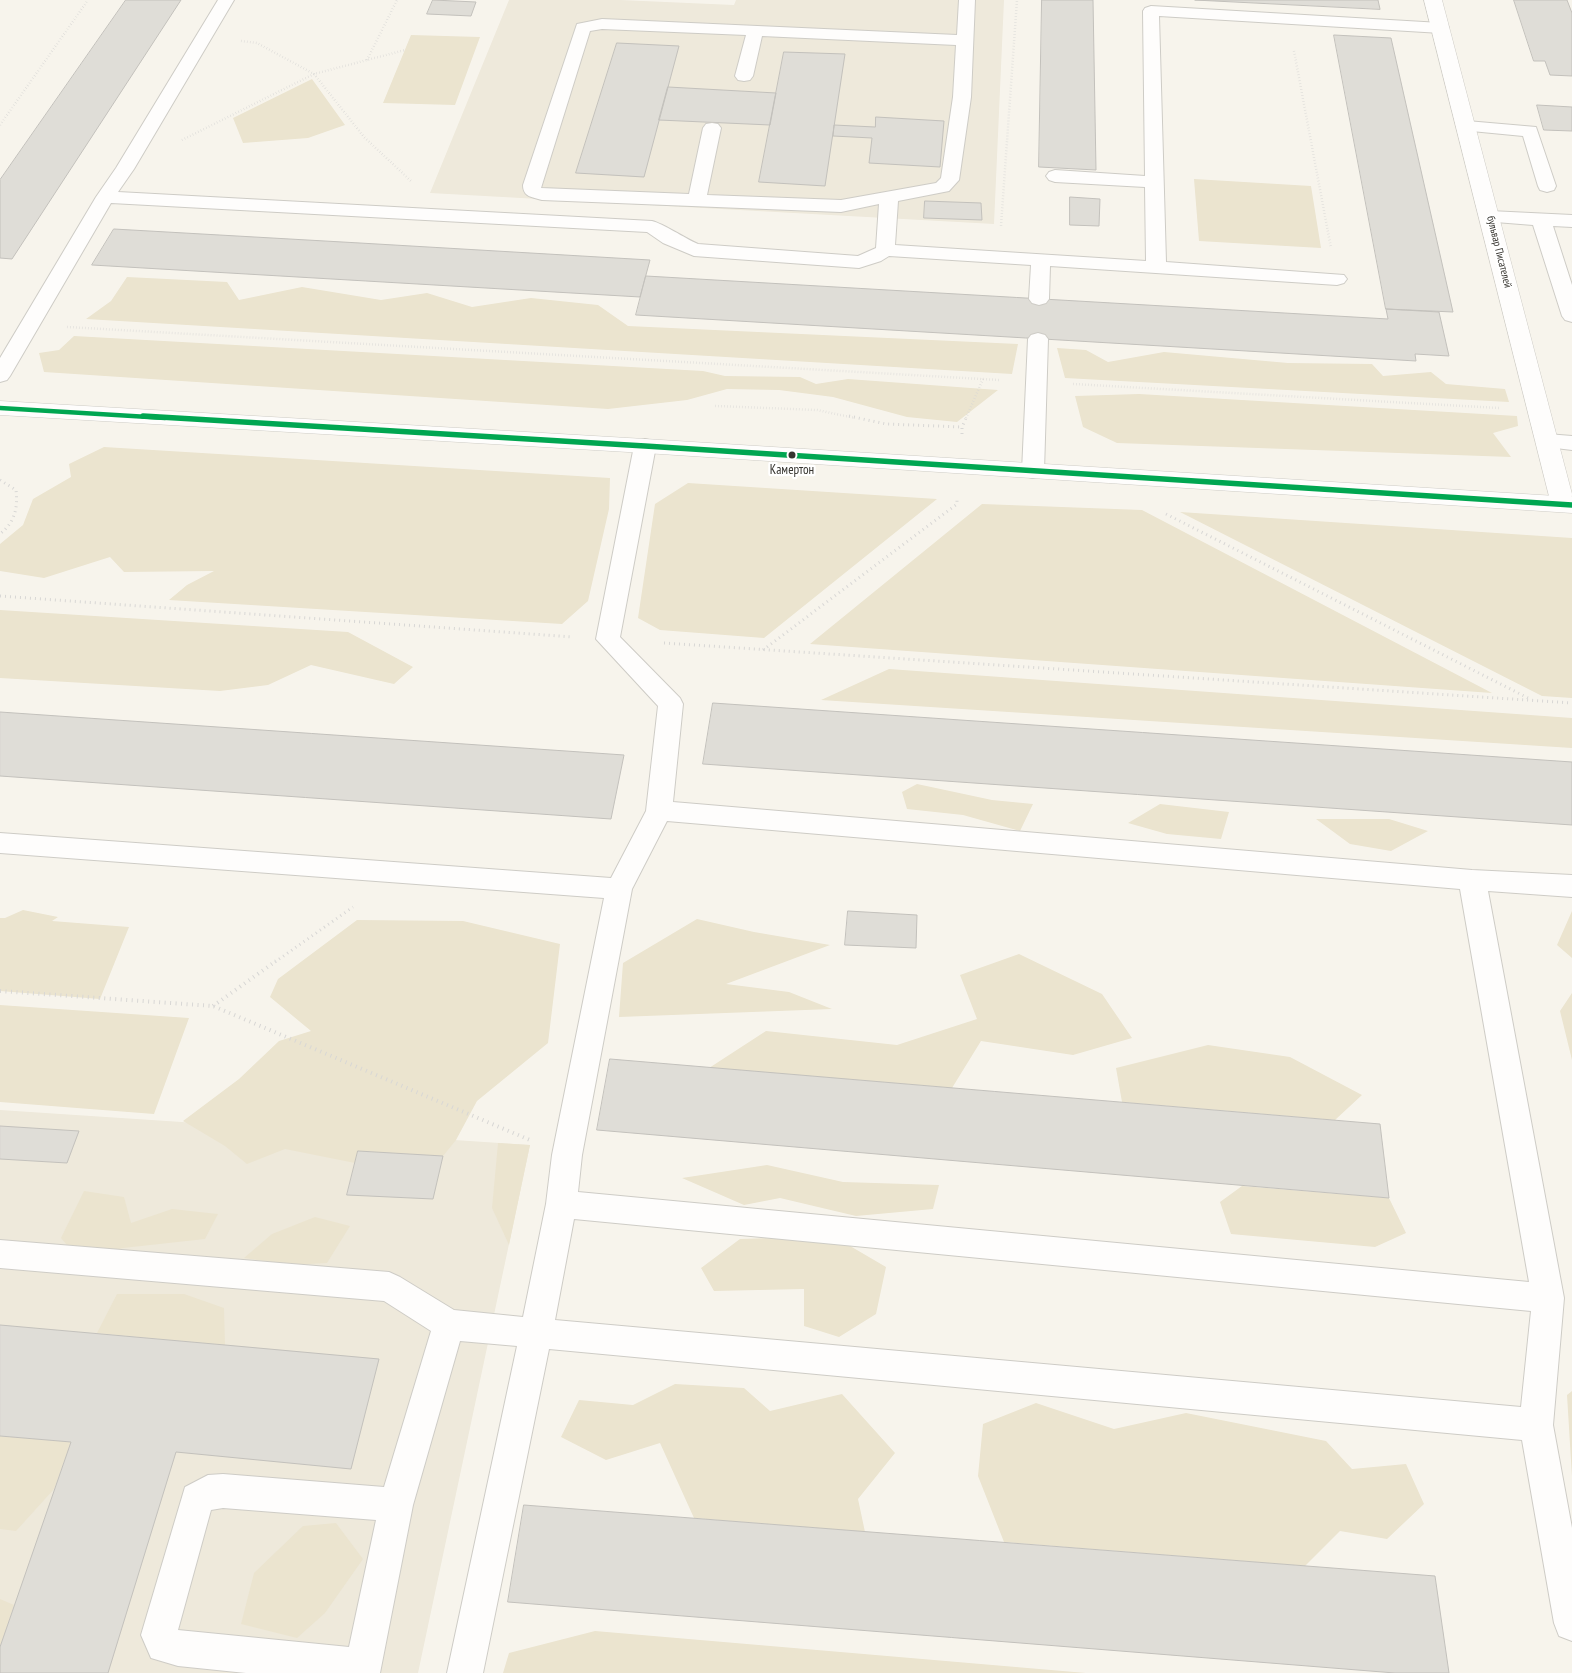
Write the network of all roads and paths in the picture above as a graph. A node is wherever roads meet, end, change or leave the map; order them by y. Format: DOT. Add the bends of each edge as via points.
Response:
graph roads {
  1 [pos="88,0"];
  2 [pos="226,0"];
  3 [pos="397,0"];
  4 [pos="966,0"];
  5 [pos="1017,0"];
  6 [pos="1433,0"];
  7 [pos="1288,20"];
  8 [pos="1441,28"];
  9 [pos="755,32"];
  10 [pos="205,36"];
  11 [pos="964,40"];
  12 [pos="405,50"];
  13 [pos="367,60"];
  14 [pos="314,74"];
  15 [pos="744,76"];
  16 [pos="0,125"];
  17 [pos="1467,126"];
  18 [pos="712,128"];
  19 [pos="125,169"];
  20 [pos="1055,176"];
  21 [pos="1155,182"];
  22 [pos="1547,186"];
  23 [pos="105,197"];
  24 [pos="889,198"];
  25 [pos="697,199"];
  26 [pos="448,216"];
  27 [pos="1490,217"];
  28 [pos="1541,219"];
  29 [pos="1572,221"];
  30 [pos="885,250"];
  31 [pos="999,257"];
  32 [pos="1041,260"];
  33 [pos="1156,266"];
  34 [pos="1337,278"];
  35 [pos="1039,299"];
  36 [pos="1572,316"];
  37 [pos="30,325"];
  38 [pos="1038,339"];
  39 [pos="0,376"];
  40 [pos="984,379"];
  41 [pos="1036,382"];
  42 [pos="715,406"];
  43 [pos="0,408"];
  44 [pos="1539,410"];
  45 [pos="962,427"];
  46 [pos="1547,442"];
  47 [pos="1572,443"];
  48 [pos="645,446"];
  49 [pos="959,466"];
  50 [pos="1033,471"];
  51 [pos="0,480"];
  52 [pos="1567,504"];
  53 [pos="1161,512"];
  54 [pos="0,534"];
  55 [pos="0,596"];
  56 [pos="608,639"];
  57 [pos="763,650"];
  58 [pos="1533,700"];
  59 [pos="1572,703"];
  60 [pos="659,811"];
  61 [pos="0,843"];
  62 [pos="399,874"];
  63 [pos="1472,880"];
  64 [pos="1572,886"];
  65 [pos="619,889"];
  66 [pos="0,991"];
  67 [pos="213,1006"];
  68 [pos="568,1156"];
  69 [pos="561,1204"];
  70 [pos="0,1254"];
  71 [pos="1548,1298"];
  72 [pos="449,1325"];
  73 [pos="536,1333"];
  74 [pos="1536,1425"];
  75 [pos="396,1505"];
  76 [pos="1572,1623"];
  77 [pos="363,1670"];
  78 [pos="465,1673"];
  1 -- 16 [label="path"];
  2 -- 10 [label="lane"];
  3 -- 13 [label="path"];
  4 -- 11 [label="lane"];
  5 -- 31 [label="path"];
  6 -- 8 [label="main road, бульвар Писателей"];
  7 -- 8 [label="lane"];
  7 -- 21 [label="lane" via="1151,12"];
  7 -- 34 [label="path"];
  8 -- 17 [label="main road, бульвар Писателей"];
  9 -- 11 [label="lane"];
  9 -- 15 [label="lane"];
  9 -- 25 [label="lane" via="602,24 583,28 532,185 532,192 542,194"];
  10 -- 14 [label="path" via="256,43"];
  10 -- 19 [label="lane"];
  11 -- 24 [label="lane" via="962,97 950,180 942,187"];
  12 -- 13 [label="path"];
  13 -- 14 [label="path"];
  14 -- 19 [label="path"];
  14 -- 26 [label="path" via="364,137"];
  17 -- 22 [label="lane" via="1530,131"];
  17 -- 27 [label="main road, бульвар Писателей"];
  18 -- 25 [label="lane"];
  19 -- 23 [label="lane"];
  20 -- 21 [label="lane"];
  21 -- 33 [label="lane"];
  23 -- 26 [label="lane"];
  23 -- 37 [label="lane"];
  24 -- 25 [label="lane" via="841,206"];
  24 -- 30 [label="lane"];
  26 -- 30 [label="lane" via="652,227 694,250 859,262"];
  27 -- 28 [label="lane"];
  27 -- 44 [label="main road, бульвар Писателей"];
  28 -- 29 [label="lane"];
  28 -- 36 [label="lane"];
  30 -- 31 [label="lane"];
  31 -- 32 [label="lane"];
  32 -- 33 [label="lane"];
  32 -- 35 [label="lane"];
  33 -- 34 [label="lane"];
  37 -- 39 [label="lane"];
  37 -- 40 [label="path"];
  38 -- 41 [label="lane"];
  40 -- 41 [label="path"];
  40 -- 45 [label="path"];
  41 -- 44 [label="path"];
  41 -- 50 [label="lane"];
  42 -- 45 [label="path" via="816,410 886,424"];
  43 -- 48 [label="main road"];
  44 -- 46 [label="main road, бульвар Писателей"];
  45 -- 49 [label="path"];
  46 -- 47 [label="lane"];
  46 -- 52 [label="main road, бульвар Писателей"];
  48 -- 49 [label="main road"];
  48 -- 56 [label="lane"];
  49 -- 50 [label="main road"];
  49 -- 57 [label="path" via="957,504"];
  50 -- 52 [label="main road"];
  51 -- 54 [label="path" via="16,490 18,509 9,528"];
  53 -- 58 [label="path"];
  55 -- 56 [label="path"];
  56 -- 57 [label="path"];
  56 -- 60 [label="lane" via="671,704"];
  57 -- 58 [label="path"];
  58 -- 59 [label="path"];
  60 -- 63 [label="lane"];
  60 -- 65 [label="lane"];
  61 -- 62 [label="lane"];
  62 -- 65 [label="lane"];
  62 -- 67 [label="path"];
  63 -- 64 [label="lane"];
  63 -- 71 [label="lane"];
  65 -- 68 [label="lane"];
  66 -- 67 [label="path"];
  67 -- 68 [label="path"];
  68 -- 69 [label="lane"];
  69 -- 71 [label="lane"];
  69 -- 73 [label="lane"];
  70 -- 72 [label="lane" via="389,1287"];
  71 -- 74 [label="lane"];
  72 -- 73 [label="lane"];
  72 -- 75 [label="lane"];
  73 -- 74 [label="lane"];
  73 -- 78 [label="lane"];
  74 -- 76 [label="lane"];
  75 -- 77 [label="lane"];
  75 -- 77 [label="lane" via="208,1492 197,1499 159,1635 164,1645 178,1648"];
}
